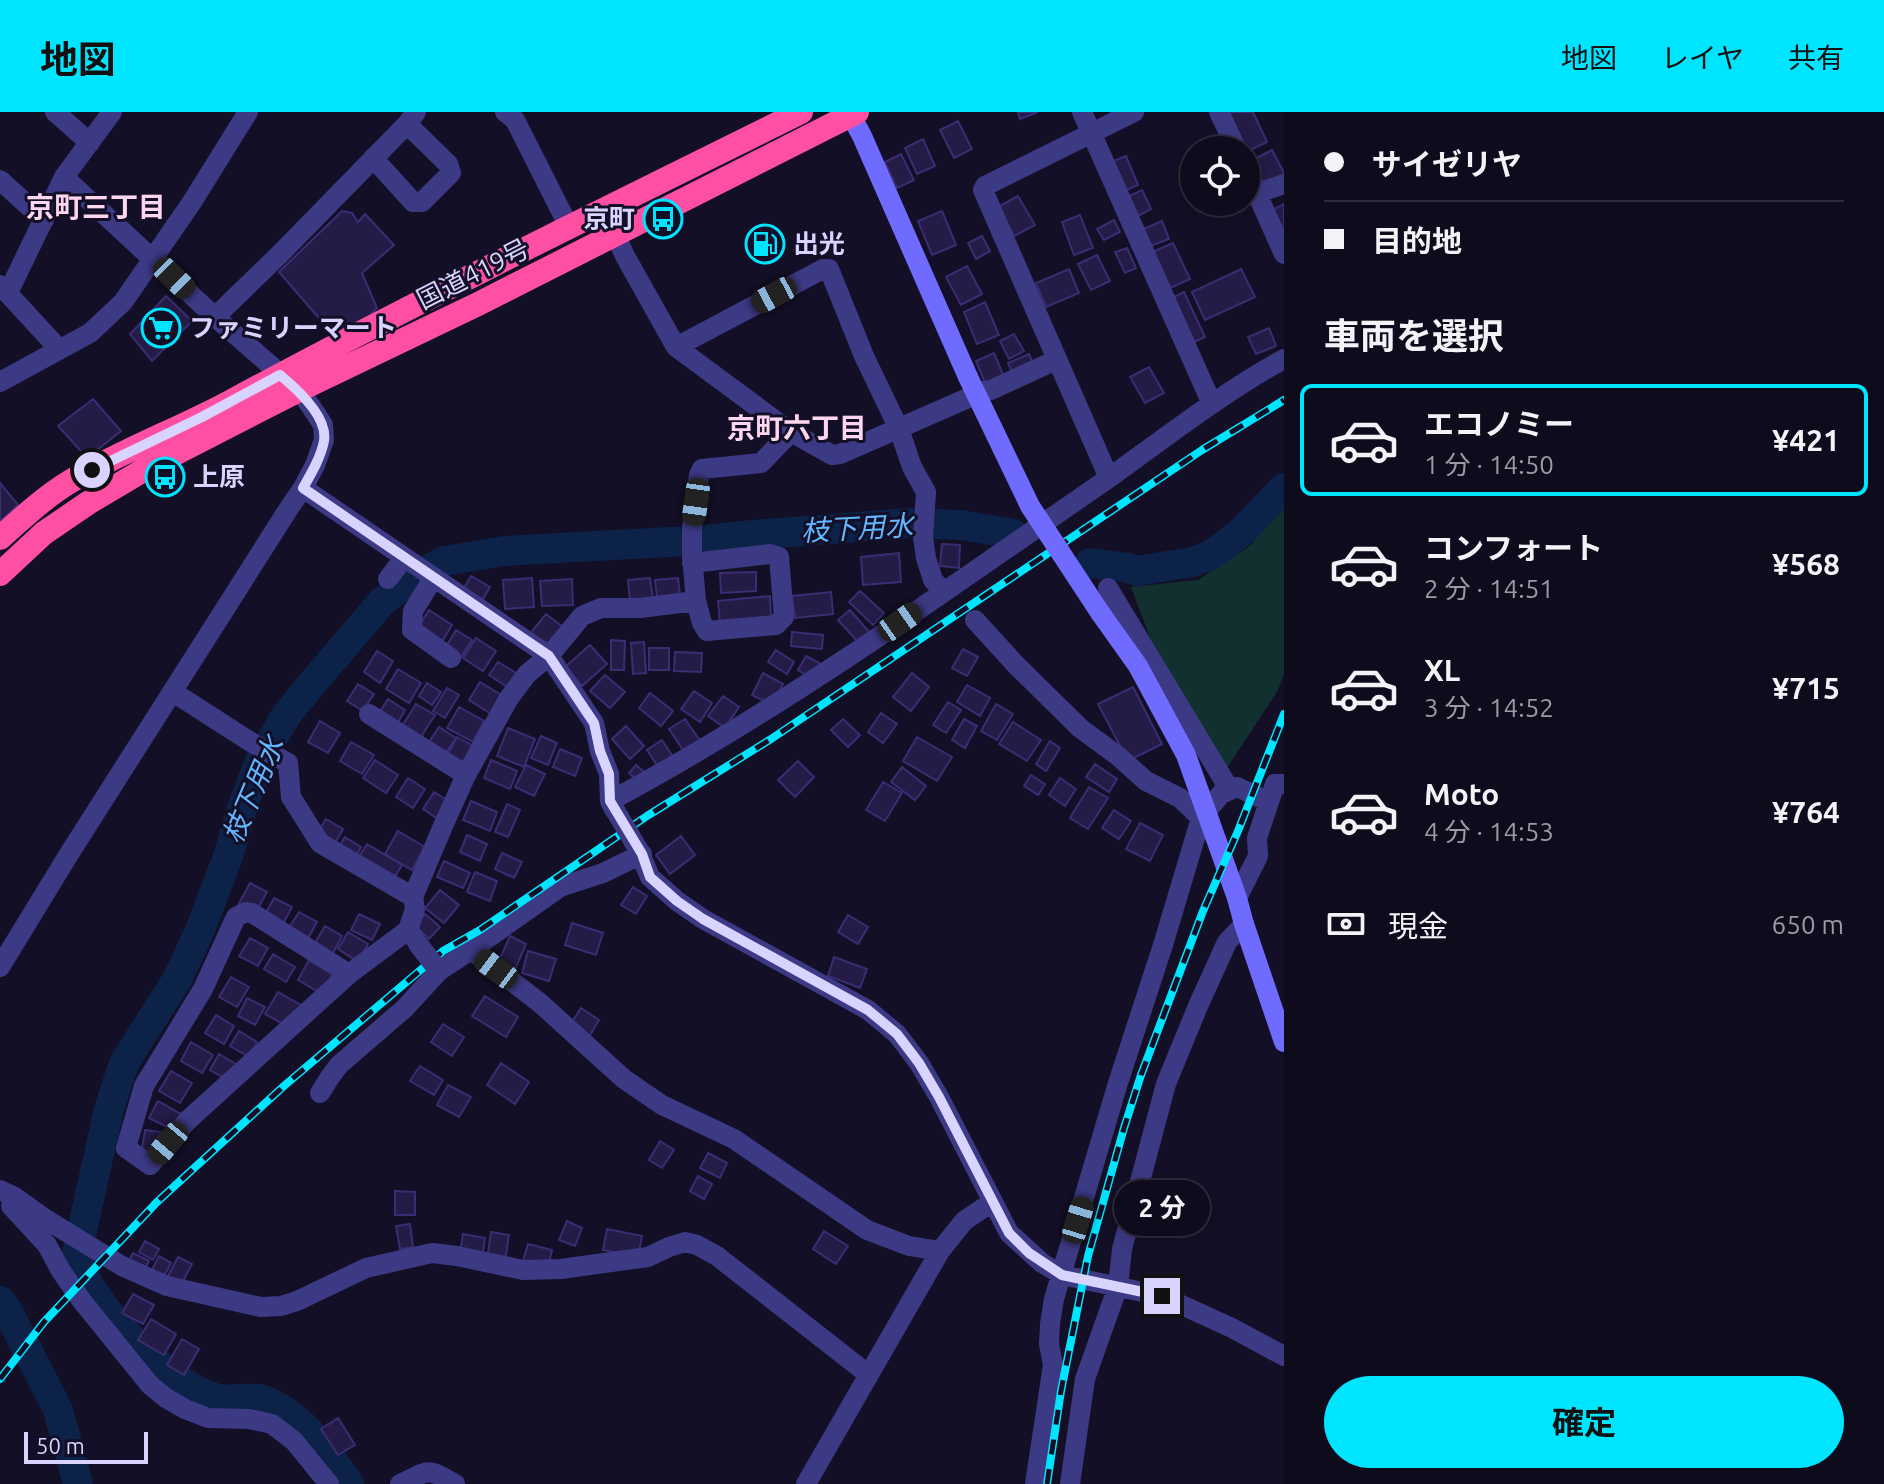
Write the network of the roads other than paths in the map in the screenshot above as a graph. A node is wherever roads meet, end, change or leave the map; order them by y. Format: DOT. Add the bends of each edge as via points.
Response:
graph roads {
  1 [pos="55,112"];
  2 [pos="112,112"];
  3 [pos="248,112"];
  4 [pos="801,112"];
  5 [pos="1082,112"];
  6 [pos="1134,112"];
  7 [pos="1219,112"];
  8 [pos="852,113"];
  9 [pos="517,115"];
  10 [pos="411,118"];
  11 [pos="1091,133"];
  12 [pos="1230,136"];
  13 [pos="90,143"];
  14 [pos="373,158"];
  15 [pos="64,177"];
  16 [pos="0,180"];
  17 [pos="1284,184"];
  18 [pos="1260,192"];
  19 [pos="1260,198"];
  20 [pos="44,220"];
  21 [pos="569,227"];
  22 [pos="615,234"];
  23 [pos="1284,254"];
  24 [pos="153,258"];
  25 [pos="4,289"];
  26 [pos="215,317"];
  27 [pos="676,347"];
  28 [pos="59,349"];
  29 [pos="1284,359"];
  30 [pos="1056,360"];
  31 [pos="280,375"];
  32 [pos="0,382"];
  33 [pos="299,390"];
  34 [pos="1212,404"];
  35 [pos="899,429"];
  36 [pos="791,432"];
  37 [pos="1109,478"];
  38 [pos="303,488"];
  39 [pos="0,538"];
  40 [pos="406,559"];
  41 [pos="692,560"];
  42 [pos="0,574"];
  43 [pos="434,577"];
  44 [pos="388,579"];
  45 [pos="1108,588"];
  46 [pos="944,592"];
  47 [pos="696,601"];
  48 [pos="975,620"];
  49 [pos="549,656"];
  50 [pos="451,658"];
  51 [pos="173,692"];
  52 [pos="369,714"];
  53 [pos="466,775"];
  54 [pos="1284,784"];
  55 [pos="1224,792"];
  56 [pos="1269,802"];
  57 [pos="613,806"];
  58 [pos="1204,815"];
  59 [pos="640,852"];
  60 [pos="413,897"];
  61 [pos="1237,898"];
  62 [pos="1244,924"];
  63 [pos="413,937"];
  64 [pos="471,950"];
  65 [pos="0,967"];
  66 [pos="439,971"];
  67 [pos="349,974"];
  68 [pos="1284,1042"];
  69 [pos="320,1093"];
  70 [pos="0,1192"];
  71 [pos="992,1202"];
  72 [pos="940,1251"];
  73 [pos="1062,1275"];
  74 [pos="1118,1286"];
  75 [pos="1284,1356"];
  76 [pos="869,1375"];
  77 [pos="329,1484"];
  78 [pos="400,1484"];
  79 [pos="455,1484"];
  80 [pos="806,1484"];
  81 [pos="1035,1484"];
  82 [pos="1070,1484"];
  1 -- 13 [label="street"];
  2 -- 13 [label="street"];
  3 -- 24 [label="street"];
  4 -- 21 [label="highway, 国道419号"];
  5 -- 11 [label="street"];
  6 -- 11 [label="street"];
  7 -- 12 [label="street"];
  8 -- 22 [label="highway, 国道419号"];
  8 -- 58 [label="street, bridge" via="1030,506 1138,666 1186,755"];
  9 -- 21 [label="street"];
  10 -- 14 [label="street"];
  10 -- 14 [label="street" via="451,173 422,202 413,202"];
  11 -- 30 [label="street" via="983,190"];
  11 -- 34 [label="street"];
  13 -- 15 [label="street"];
  14 -- 26 [label="street"];
  15 -- 20 [label="street"];
  15 -- 24 [label="street"];
  16 -- 20 [label="street"];
  17 -- 18 [label="street"];
  19 -- 23 [label="street"];
  20 -- 25 [label="street"];
  21 -- 31 [label="highway, 国道419号"];
  22 -- 27 [label="street"];
  22 -- 33 [label="highway, 国道419号"];
  24 -- 26 [label="street"];
  24 -- 28 [label="street" via="123,302 90,333"];
  25 -- 28 [label="street"];
  26 -- 31 [label="street"];
  27 -- 35 [label="street" via="829,269"];
  27 -- 36 [label="street"];
  28 -- 32 [label="street"];
  29 -- 34 [label="street"];
  30 -- 35 [label="street"];
  30 -- 37 [label="street"];
  31 -- 33 [label="street"];
  31 -- 39 [label="highway, 国道419号" via="70,482"];
  33 -- 38 [label="street" via="323,425 324,440"];
  33 -- 42 [label="highway, 国道419号" via="88,503 44,533"];
  34 -- 37 [label="street"];
  35 -- 36 [label="street" via="832,455"];
  35 -- 46 [label="street" via="926,492 926,558 933,580"];
  36 -- 41 [label="street" via="761,463 702,469"];
  37 -- 46 [label="street"];
  38 -- 40 [label="street"];
  38 -- 51 [label="street"];
  40 -- 43 [label="street"];
  40 -- 44 [label="street"];
  41 -- 47 [label="street"];
  41 -- 47 [label="street" via="779,557 784,617 776,625 707,631"];
  43 -- 49 [label="street"];
  43 -- 50 [label="street" via="413,611 412,630"];
  45 -- 55 [label="street" via="1225,782"];
  46 -- 57 [label="street"];
  47 -- 49 [label="street" via="601,608 582,616"];
  48 -- 58 [label="street" via="1080,728 1146,781"];
  49 -- 53 [label="street" via="509,698"];
  49 -- 57 [label="street" via="594,723"];
  51 -- 60 [label="street" via="288,763 291,797 320,843"];
  51 -- 65 [label="street"];
  52 -- 53 [label="street"];
  53 -- 60 [label="street"];
  54 -- 56 [label="street" via="1275,784"];
  55 -- 56 [label="street" via="1237,787"];
  55 -- 58 [label="street"];
  56 -- 61 [label="street" via="1257,838 1258,856"];
  57 -- 59 [label="street, bridge"];
  58 -- 61 [label="street"];
  58 -- 73 [label="street"];
  59 -- 64 [label="street" via="603,873 560,887"];
  59 -- 71 [label="street" via="650,877 677,901 868,1010 897,1034 939,1097"];
  60 -- 63 [label="street"];
  61 -- 62 [label="street"];
  62 -- 68 [label="street"];
  62 -- 74 [label="street" via="1227,942 1166,1084 1122,1249"];
  63 -- 66 [label="street, bridge"];
  63 -- 67 [label="street"];
  64 -- 66 [label="street"];
  64 -- 72 [label="street" via="662,1105 734,1139 867,1230"];
  66 -- 69 [label="street" via="339,1065"];
  67 -- 67 [label="street" via="187,1121 150,1165 126,1148 144,1086 203,989 236,917 252,913"];
  70 -- 76 [label="street" via="122,1266 167,1286 261,1307 281,1306 366,1268 432,1253 523,1270 561,1269 648,1257 685,1242 717,1256"];
  70 -- 77 [label="street" via="47,1245 82,1301 150,1385 208,1418 272,1424 294,1441"];
  71 -- 72 [label="street" via="964,1221"];
  71 -- 73 [label="street" via="1009,1233"];
  72 -- 76 [label="street"];
  73 -- 74 [label="street"];
  73 -- 81 [label="street" via="1050,1324 1053,1365"];
  74 -- 75 [label="street" via="1162,1296"];
  74 -- 82 [label="street" via="1085,1379"];
  76 -- 80 [label="street"];
  78 -- 79 [label="street" via="434,1471"];
}
